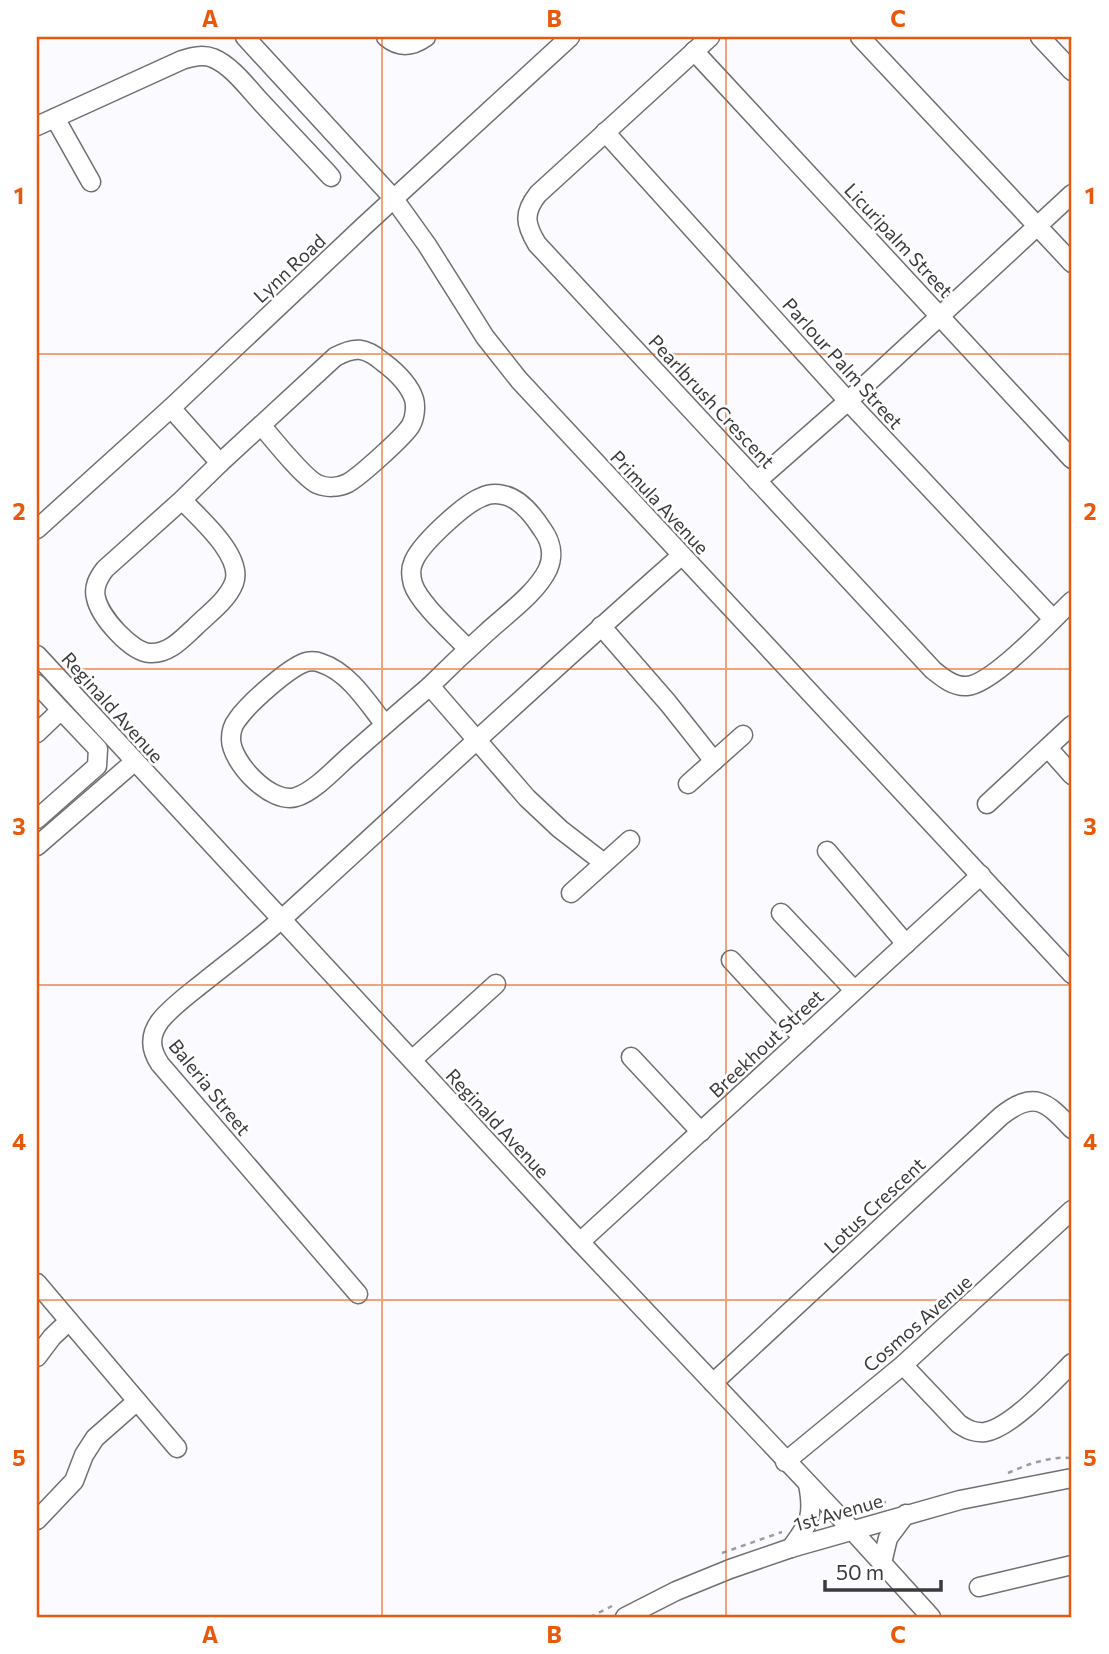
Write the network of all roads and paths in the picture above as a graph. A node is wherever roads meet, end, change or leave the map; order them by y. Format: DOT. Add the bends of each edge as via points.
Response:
graph roads {
  1 [pos="245,37"];
  2 [pos="386,37"];
  3 [pos="426,37"];
  4 [pos="570,37"];
  5 [pos="710,37"];
  6 [pos="860,37"];
  7 [pos="1040,37"];
  8 [pos="694,51"];
  9 [pos="1072,71"];
  10 [pos="55,118"];
  11 [pos="37,127"];
  12 [pos="606,132"];
  13 [pos="331,177"];
  14 [pos="91,182"];
  15 [pos="1072,194"];
  16 [pos="394,199"];
  17 [pos="1039,227"];
  18 [pos="1072,263"];
  19 [pos="941,316"];
  20 [pos="848,401"];
  21 [pos="171,408"];
  22 [pos="261,425"];
  23 [pos="1072,459"];
  24 [pos="220,463"];
  25 [pos="757,481"];
  26 [pos="182,500"];
  27 [pos="37,529"];
  28 [pos="681,556"];
  29 [pos="1072,601"];
  30 [pos="1053,619"];
  31 [pos="601,626"];
  32 [pos="468,649"];
  33 [pos="37,655"];
  34 [pos="37,684"];
  35 [pos="430,686"];
  36 [pos="61,710"];
  37 [pos="385,724"];
  38 [pos="1072,725"];
  39 [pos="37,733"];
  40 [pos="743,735"];
  41 [pos="477,741"];
  42 [pos="1048,748"];
  43 [pos="714,761"];
  44 [pos="134,762"];
  45 [pos="1072,775"];
  46 [pos="688,784"];
  47 [pos="988,804"];
  48 [pos="37,819"];
  49 [pos="630,840"];
  50 [pos="37,846"];
  51 [pos="827,851"];
  52 [pos="604,863"];
  53 [pos="981,875"];
  54 [pos="571,893"];
  55 [pos="781,913"];
  56 [pos="281,920"];
  57 [pos="906,944"];
  58 [pos="731,960"];
  59 [pos="1072,974"];
  60 [pos="496,984"];
  61 [pos="855,990"];
  62 [pos="803,1038"];
  63 [pos="631,1057"];
  64 [pos="412,1060"];
  65 [pos="1072,1129"];
  66 [pos="701,1132"];
  67 [pos="1072,1210"];
  68 [pos="580,1242"];
  69 [pos="37,1283"];
  70 [pos="358,1294"];
  71 [pos="69,1321"];
  72 [pos="37,1357"];
  73 [pos="1072,1363"];
  74 [pos="903,1365"];
  75 [pos="713,1383"];
  76 [pos="137,1401"];
  77 [pos="177,1448"];
  78 [pos="785,1462"];
  79 [pos="1072,1478"];
  80 [pos="808,1484"];
  81 [pos="906,1514"];
  82 [pos="37,1520"];
  83 [pos="852,1530"];
  84 [pos="791,1548"];
  85 [pos="882,1563"];
  86 [pos="1072,1565"];
  87 [pos="979,1587"];
  88 [pos="625,1617"];
  89 [pos="931,1617"];
  1 -- 16 [label="street, Primula Avenue"];
  2 -- 3 [label="street" via="408,45"];
  4 -- 16 [label="street, Lynn Road"];
  5 -- 8 [label="street, Pearlbrush Crescent"];
  6 -- 17 [label="street"];
  7 -- 9 [label="street"];
  8 -- 12 [label="street, Pearlbrush Crescent"];
  8 -- 19 [label="street, Licuripalm Street"];
  10 -- 11 [label="street"];
  10 -- 13 [label="street" via="181,60 206,57 224,65 244,83"];
  10 -- 14 [label="street"];
  12 -- 20 [label="street, Parlour Palm Street"];
  12 -- 25 [label="street, Pearlbrush Crescent" via="533,201 527,217 530,233"];
  15 -- 17 [label="street"];
  16 -- 21 [label="street, Lynn Road"];
  16 -- 28 [label="street, Primula Avenue" via="485,337 519,380"];
  17 -- 18 [label="street"];
  17 -- 19 [label="street"];
  19 -- 20 [label="street"];
  19 -- 23 [label="street, Licuripalm Street"];
  20 -- 25 [label="street"];
  20 -- 30 [label="street, Parlour Palm Street"];
  21 -- 24 [label="street"];
  21 -- 27 [label="street, Lynn Road"];
  22 -- 22 [label="street" via="346,351 363,350 381,360 414,399 409,428 368,468 336,487 312,481"];
  22 -- 24 [label="street"];
  24 -- 26 [label="street"];
  25 -- 30 [label="street, Pearlbrush Crescent" via="944,679 968,686 983,680"];
  26 -- 26 [label="street" via="226,550 235,570 234,583 222,601 175,645 146,652 129,644 103,614 95,587 105,569"];
  28 -- 31 [label="street"];
  28 -- 53 [label="street, Primula Avenue"];
  29 -- 30 [label="street, Pearlbrush Crescent"];
  31 -- 41 [label="street"];
  31 -- 43 [label="street"];
  32 -- 32 [label="street" via="532,591 550,565 550,543 544,532 522,505 504,495 474,501 423,546 412,564 416,591"];
  32 -- 35 [label="street"];
  33 -- 44 [label="street, Reginald Avenue"];
  34 -- 36 [label="street"];
  35 -- 37 [label="street"];
  35 -- 41 [label="street"];
  36 -- 39 [label="street"];
  36 -- 48 [label="street" via="98,749 97,766"];
  37 -- 37 [label="street" via="325,778 295,798 279,797 253,778 237,760 230,741 237,719 293,668 309,661 338,671"];
  38 -- 42 [label="street"];
  40 -- 43 [label="street"];
  41 -- 52 [label="street" via="543,814"];
  41 -- 56 [label="street"];
  42 -- 45 [label="street"];
  42 -- 47 [label="street"];
  43 -- 46 [label="street"];
  44 -- 50 [label="street"];
  44 -- 56 [label="street, Reginald Avenue"];
  49 -- 52 [label="street"];
  51 -- 57 [label="street"];
  52 -- 54 [label="street"];
  53 -- 57 [label="street, Breekhout Street"];
  53 -- 59 [label="street, Primula Avenue"];
  55 -- 61 [label="street"];
  56 -- 64 [label="street, Reginald Avenue"];
  56 -- 70 [label="street, Baleria Street" via="161,1019 151,1047 160,1064"];
  57 -- 61 [label="street, Breekhout Street"];
  58 -- 62 [label="street"];
  60 -- 64 [label="street"];
  61 -- 62 [label="street, Breekhout Street"];
  62 -- 66 [label="street, Breekhout Street"];
  63 -- 66 [label="street"];
  64 -- 68 [label="street, Reginald Avenue"];
  65 -- 75 [label="street, Lotus Crescent" via="1041,1102 1013,1106"];
  66 -- 68 [label="street, Breekhout Street"];
  67 -- 74 [label="street, Cosmos Avenue"];
  68 -- 75 [label="street, Reginald Avenue"];
  69 -- 71 [label="street"];
  71 -- 72 [label="street"];
  71 -- 76 [label="street"];
  73 -- 74 [label="street" via="1008,1421 988,1432 959,1424"];
  74 -- 78 [label="street, Cosmos Avenue"];
  75 -- 78 [label="street, Reginald Avenue"];
  76 -- 77 [label="street"];
  76 -- 82 [label="street" via="95,1438 74,1481"];
  78 -- 80 [label="street, Reginald Avenue"];
  79 -- 81 [label="street, 1st Avenue"];
  80 -- 83 [label="street, Reginald Avenue"];
  80 -- 84 [label="street" via="809,1521"];
  81 -- 83 [label="street, 1st Avenue"];
  81 -- 85 [label="street" via="888,1538"];
  83 -- 84 [label="street, 1st Avenue"];
  83 -- 85 [label="street, Reginald Avenue"];
  84 -- 88 [label="street, 1st Avenue" via="676,1591"];
  85 -- 89 [label="street, Reginald Avenue"];
  86 -- 87 [label="street"];
}
